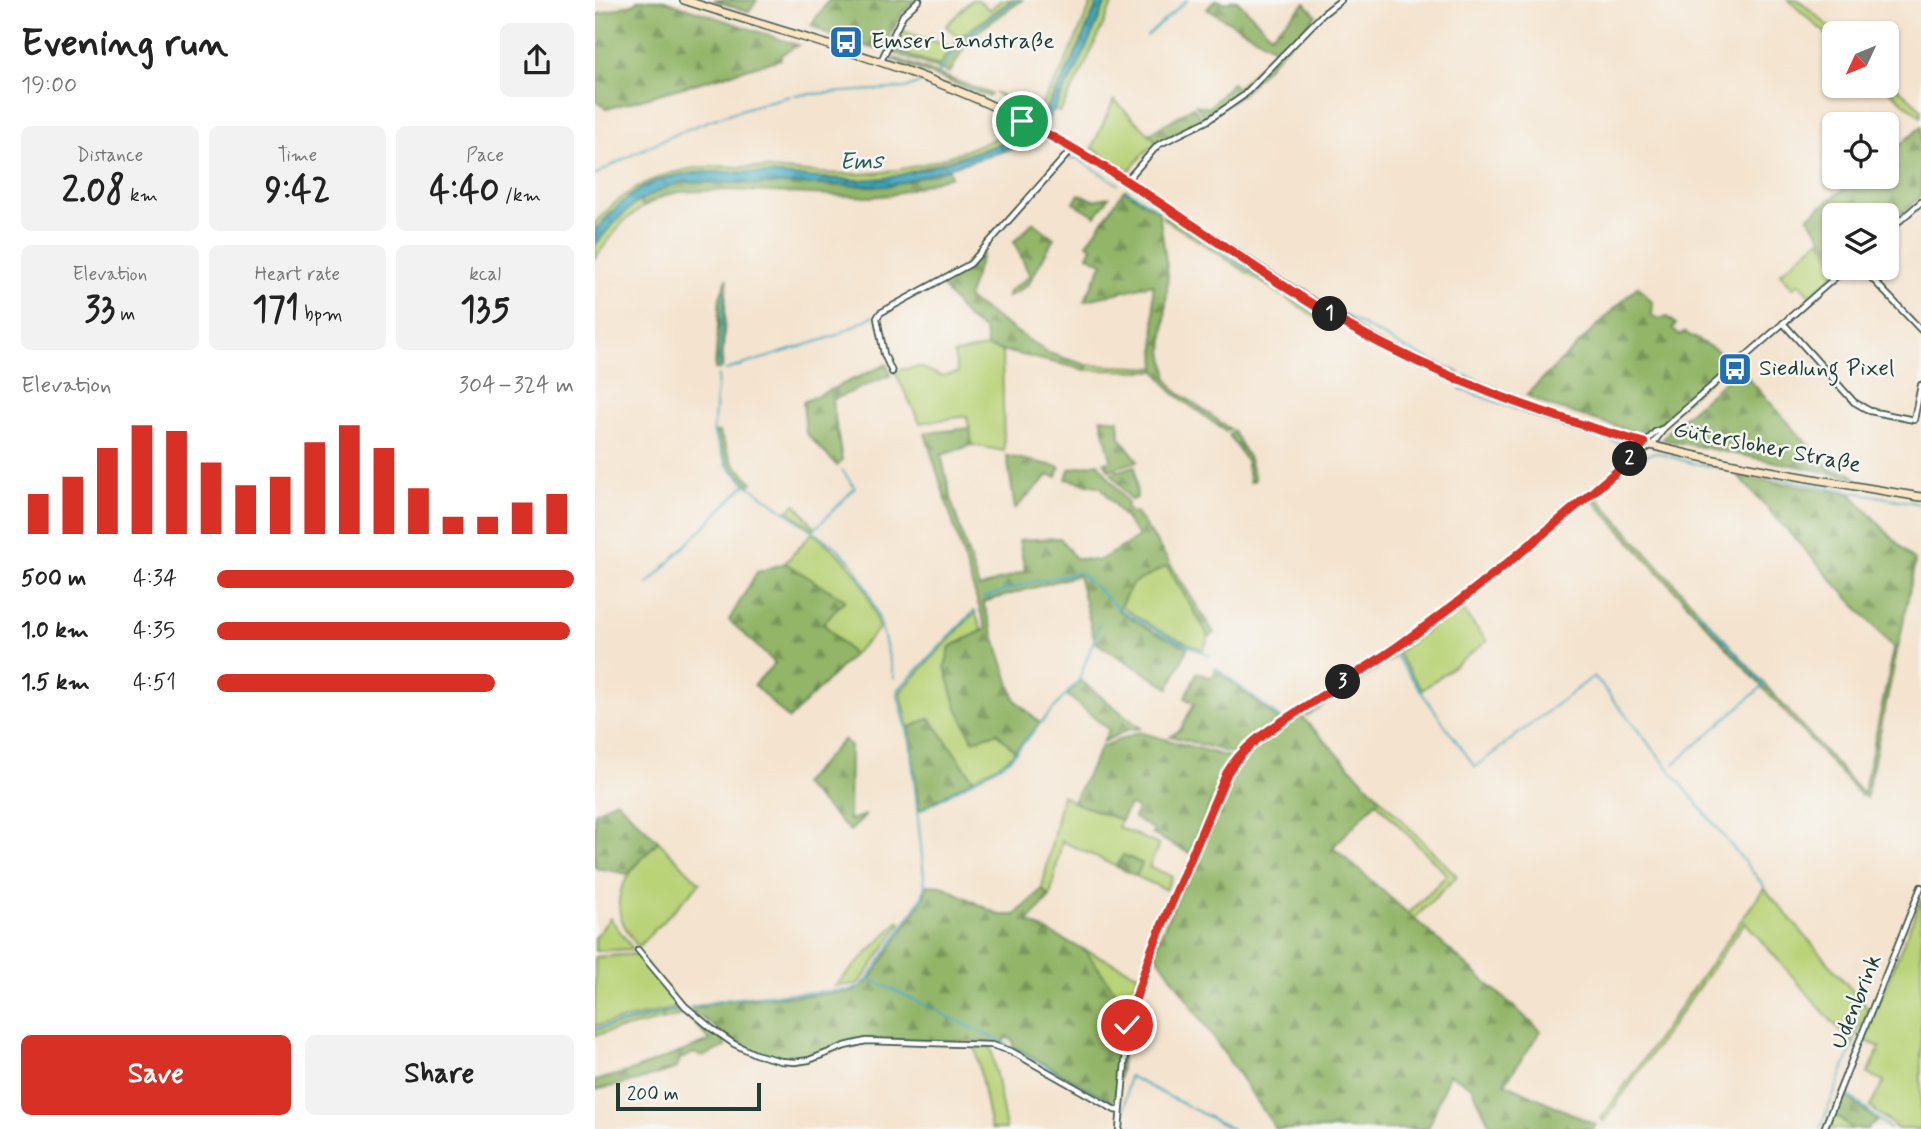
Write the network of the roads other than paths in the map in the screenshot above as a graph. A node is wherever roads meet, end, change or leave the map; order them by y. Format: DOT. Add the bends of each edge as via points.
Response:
graph roads {
  1 [pos="684,0"];
  2 [pos="919,0"];
  3 [pos="1341,0"];
  4 [pos="881,61"];
  5 [pos="1072,149"];
  6 [pos="1125,182"];
  7 [pos="1921,202"];
  8 [pos="1899,221"];
  9 [pos="1832,280"];
  10 [pos="1874,280"];
  11 [pos="1783,323"];
  12 [pos="1920,328"];
  13 [pos="892,372"];
  14 [pos="1921,385"];
  15 [pos="1648,444"];
  16 [pos="1921,497"];
  17 [pos="1921,887"];
  18 [pos="638,950"];
  19 [pos="1120,1111"];
  20 [pos="1119,1129"];
  21 [pos="1824,1129"];
  1 -- 4 [label="main road, Gütersloher Straße"];
  2 -- 4 [label="street" via="903,15"];
  3 -- 6 [label="street" via="1243,96 1207,121 1158,145"];
  4 -- 5 [label="main road, Gütersloher Straße" via="985,102"];
  5 -- 6 [label="main road, Gütersloher Straße"];
  5 -- 13 [label="street" via="970,264 880,313 884,354"];
  6 -- 15 [label="main road, Gütersloher Straße" via="1338,319 1407,357 1526,408"];
  7 -- 8 [label="street"];
  9 -- 11 [label="street"];
  10 -- 12 [label="street"];
  11 -- 14 [label="street" via="1854,402 1870,411 1914,420"];
  11 -- 15 [label="street"];
  15 -- 16 [label="main road, Gütersloher Straße"];
  15 -- 19 [label="street" via="1507,565 1237,757 1141,978 1127,1025"];
  17 -- 21 [label="street, Udenbrink"];
  18 -- 19 [label="street" via="691,1012 755,1054 795,1062 866,1041 992,1045"];
  19 -- 20 [label="street"];
}
